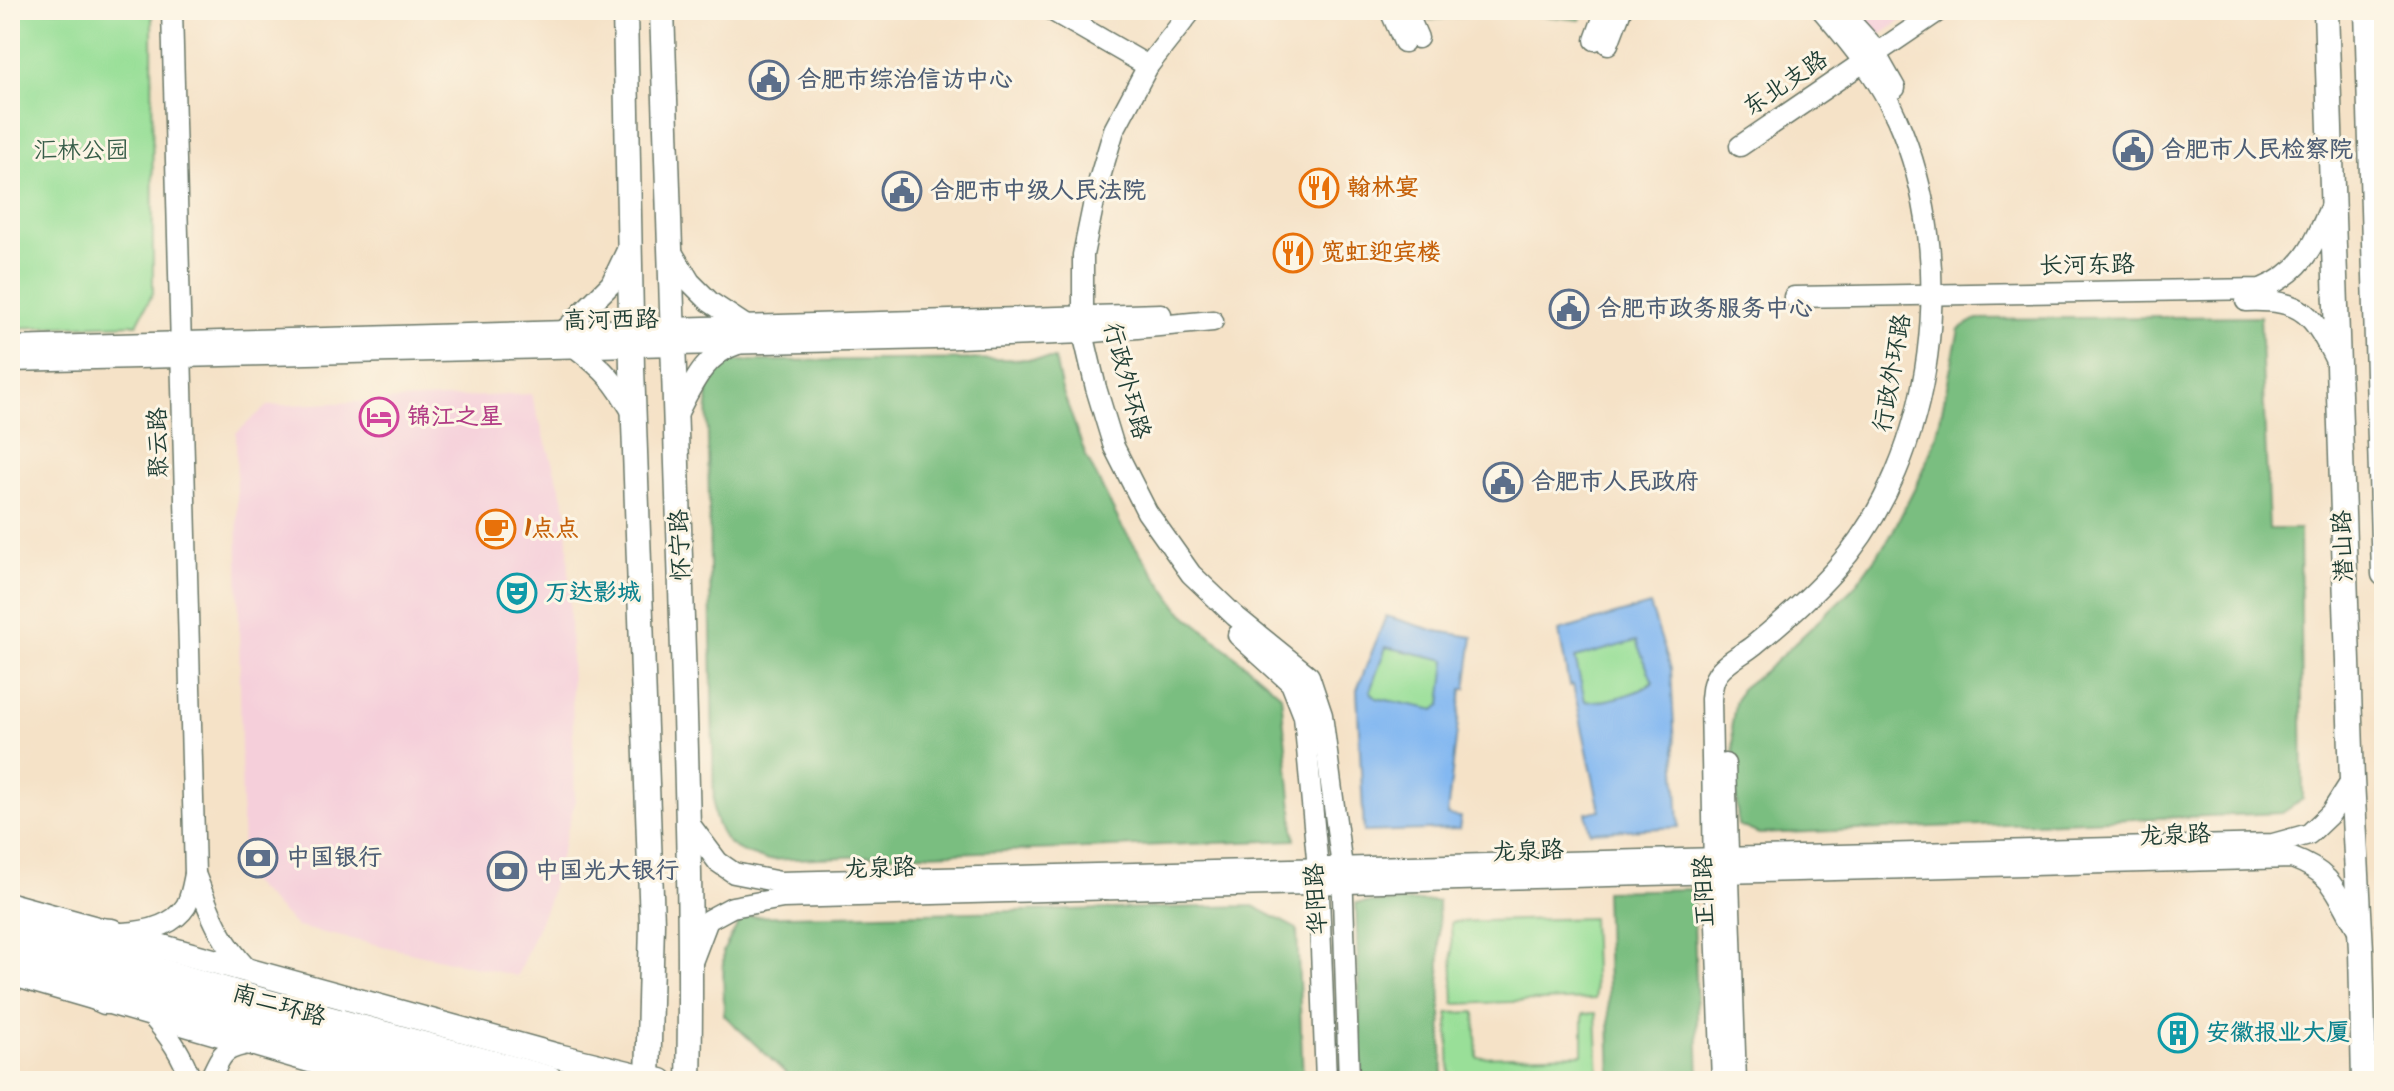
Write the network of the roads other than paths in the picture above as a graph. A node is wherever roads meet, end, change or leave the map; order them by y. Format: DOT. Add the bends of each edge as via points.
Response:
graph roads {
  1 [pos="172,10"];
  2 [pos="625,10"];
  3 [pos="662,10"];
  4 [pos="1051,10"];
  5 [pos="1177,10"];
  6 [pos="1192,10"];
  7 [pos="1390,10"];
  8 [pos="1406,10"];
  9 [pos="1606,10"];
  10 [pos="1621,10"];
  11 [pos="1822,10"];
  12 [pos="1840,10"];
  13 [pos="1918,10"];
  14 [pos="1940,10"];
  15 [pos="2326,10"];
  16 [pos="2367,10"];
  17 [pos="1867,52"];
  18 [pos="1143,63"];
  19 [pos="1736,141"];
  20 [pos="2333,199"];
  21 [pos="630,244"];
  22 [pos="669,246"];
  23 [pos="2379,255"];
  24 [pos="1938,301"];
  25 [pos="1794,304"];
  26 [pos="1213,317"];
  27 [pos="1078,325"];
  28 [pos="747,334"];
  29 [pos="674,337"];
  30 [pos="632,338"];
  31 [pos="570,340"];
  32 [pos="10,347"];
  33 [pos="182,350"];
  34 [pos="10,361"];
  35 [pos="2338,365"];
  36 [pos="2381,372"];
  37 [pos="634,414"];
  38 [pos="677,414"];
  39 [pos="2384,574"];
  40 [pos="1716,699"];
  41 [pos="1313,715"];
  42 [pos="2352,780"];
  43 [pos="688,822"];
  44 [pos="1722,865"];
  45 [pos="195,874"];
  46 [pos="1342,875"];
  47 [pos="1318,876"];
  48 [pos="10,905"];
  49 [pos="10,928"];
  50 [pos="111,933"];
  51 [pos="2360,933"];
  52 [pos="10,953"];
  53 [pos="692,962"];
  54 [pos="248,970"];
  55 [pos="10,973"];
  56 [pos="105,1000"];
  57 [pos="149,1013"];
  58 [pos="253,1043"];
  59 [pos="558,1072"];
  60 [pos="652,1080"];
  61 [pos="191,1081"];
  62 [pos="209,1081"];
  63 [pos="382,1081"];
  64 [pos="471,1081"];
  65 [pos="689,1081"];
  66 [pos="1326,1081"];
  67 [pos="1349,1081"];
  68 [pos="1722,1081"];
  69 [pos="1736,1081"];
  70 [pos="2364,1081"];
  1 -- 33 [label="street, 聚云路"];
  2 -- 21 [label="main road, 怀宁路"];
  3 -- 22 [label="main road, 怀宁路"];
  4 -- 18 [label="street"];
  5 -- 18 [label="street, 行政外环路"];
  6 -- 18 [label="street, 行政外环路"];
  7 -- 8 [label="street" via="1411,40"];
  9 -- 10 [label="street" via="1602,42"];
  11 -- 17 [label="street, 行政外环路"];
  12 -- 17 [label="street, 行政外环路"];
  13 -- 17 [label="street, 东北支路"];
  14 -- 17 [label="street, 东北支路"];
  15 -- 20 [label="main road, 潜山路"];
  16 -- 23 [label="main road, 潜山路"];
  17 -- 19 [label="street, 东北支路"];
  17 -- 24 [label="street, 行政外环路" via="1917,178"];
  18 -- 27 [label="street, 行政外环路" via="1108,124 1089,182 1075,252"];
  20 -- 24 [label="street, 长河东路" via="2298,267 2261,289"];
  20 -- 35 [label="main road, 潜山路"];
  21 -- 30 [label="main road, 怀宁路"];
  21 -- 31 [label="street" via="611,284"];
  22 -- 28 [label="street" via="690,282"];
  22 -- 29 [label="main road, 怀宁路"];
  23 -- 36 [label="main road, 潜山路"];
  24 -- 25 [label="street, 长河东路"];
  24 -- 35 [label="street, 长河东路" via="2270,300 2302,310"];
  24 -- 40 [label="street, 行政外环路" via="1915,423 1887,495 1835,571 1717,674"];
  26 -- 27 [label="street, 高河西路"];
  27 -- 28 [label="street, 高河西路"];
  27 -- 41 [label="street, 行政外环路" via="1114,447 1147,512 1191,574 1309,676"];
  28 -- 29 [label="street, 高河西路"];
  28 -- 38 [label="street" via="704,367"];
  29 -- 30 [label="street, 高河西路"];
  29 -- 38 [label="main road, 怀宁路"];
  30 -- 31 [label="street, 高河西路"];
  30 -- 37 [label="main road, 怀宁路"];
  31 -- 33 [label="street, 高河西路"];
  31 -- 37 [label="street" via="603,368"];
  32 -- 33 [label="street, 高河西路"];
  33 -- 34 [label="street, 高河西路"];
  33 -- 45 [label="street, 聚云路"];
  35 -- 42 [label="main road, 潜山路"];
  36 -- 39 [label="main road, 潜山路"];
  37 -- 60 [label="main road, 怀宁路" via="652,923"];
  38 -- 43 [label="main road, 怀宁路"];
  40 -- 44 [label="street, 正阳路"];
  41 -- 46 [label="street, 华阳路"];
  41 -- 47 [label="street, 华阳路"];
  42 -- 44 [label="street, 龙泉路" via="2331,813 2309,834 2273,844"];
  42 -- 51 [label="main road, 潜山路"];
  43 -- 47 [label="street, 龙泉路" via="718,862 734,873 780,882"];
  43 -- 53 [label="main road, 怀宁路"];
  44 -- 46 [label="street, 龙泉路"];
  44 -- 51 [label="street, 龙泉路" via="2292,858 2332,882"];
  44 -- 68 [label="street, 正阳路"];
  44 -- 69 [label="street, 正阳路"];
  45 -- 50 [label="street" via="188,904 176,918 143,932"];
  45 -- 54 [label="street" via="214,925"];
  46 -- 47 [label="street, 龙泉路"];
  46 -- 67 [label="street, 华阳路"];
  47 -- 53 [label="street, 龙泉路" via="783,898 732,907 708,920"];
  47 -- 66 [label="street, 华阳路"];
  48 -- 50 [label="main road"];
  49 -- 50 [label="highway"];
  49 -- 59 [label="highway, 南二环路" via="268,1004"];
  50 -- 54 [label="main road"];
  51 -- 70 [label="main road, 潜山路"];
  52 -- 56 [label="highway"];
  52 -- 64 [label="highway, 南二环路"];
  53 -- 65 [label="main road, 怀宁路"];
  54 -- 59 [label="main road"];
  55 -- 56 [label="main road"];
  56 -- 57 [label="main road"];
  57 -- 58 [label="main road"];
  57 -- 61 [label="street" via="178,1050"];
  58 -- 62 [label="street" via="221,1054"];
  58 -- 63 [label="main road"];
  59 -- 60 [label="main road"];
}
